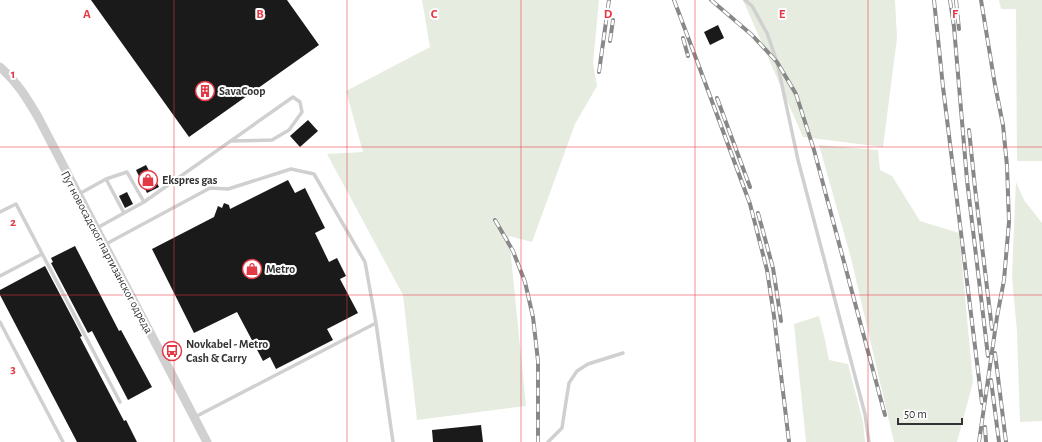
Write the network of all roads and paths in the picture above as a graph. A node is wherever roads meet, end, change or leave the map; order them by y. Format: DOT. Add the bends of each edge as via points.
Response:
graph roads {
  1 [pos="745,0"];
  2 [pos="0,67"];
  3 [pos="230,141"];
  4 [pos="106,179"];
  5 [pos="78,194"];
  6 [pos="144,202"];
  7 [pos="0,212"];
  8 [pos="124,213"];
  9 [pos="96,228"];
  10 [pos="104,245"];
  11 [pos="42,254"];
  12 [pos="0,276"];
  13 [pos="0,322"];
  14 [pos="376,324"];
  15 [pos="623,353"];
  16 [pos="120,402"];
  17 [pos="194,418"];
  18 [pos="63,442"];
  19 [pos="207,442"];
  20 [pos="393,442"];
  21 [pos="548,442"];
  22 [pos="869,442"];
  1 -- 22 [label="lane" via="752,6 767,33 777,62 798,160 865,414"];
  2 -- 5 [label="street, Пут новосадског партизанског одреда" via="21,89"];
  3 -- 3 [label="lane" via="293,97 300,102 302,112 289,130 272,140"];
  3 -- 6 [label="lane"];
  4 -- 5 [label="lane"];
  4 -- 6 [label="lane" via="127,172"];
  4 -- 8 [label="lane"];
  5 -- 9 [label="street, Пут новосадског партизанског одреда"];
  6 -- 8 [label="lane"];
  7 -- 11 [label="lane" via="16,204"];
  8 -- 9 [label="lane"];
  9 -- 10 [label="street, Пут новосадског партизанског одреда"];
  10 -- 14 [label="lane" via="210,188 228,189 292,169 314,174 365,262"];
  10 -- 17 [label="street, Пут новосадског партизанског одреда"];
  11 -- 12 [label="lane"];
  11 -- 16 [label="lane"];
  13 -- 18 [label="lane"];
  14 -- 17 [label="lane"];
  14 -- 20 [label="lane"];
  15 -- 21 [label="lane" via="588,364 577,371 569,383 562,428"];
  17 -- 19 [label="street, Пут новосадског партизанског одреда"];
}
